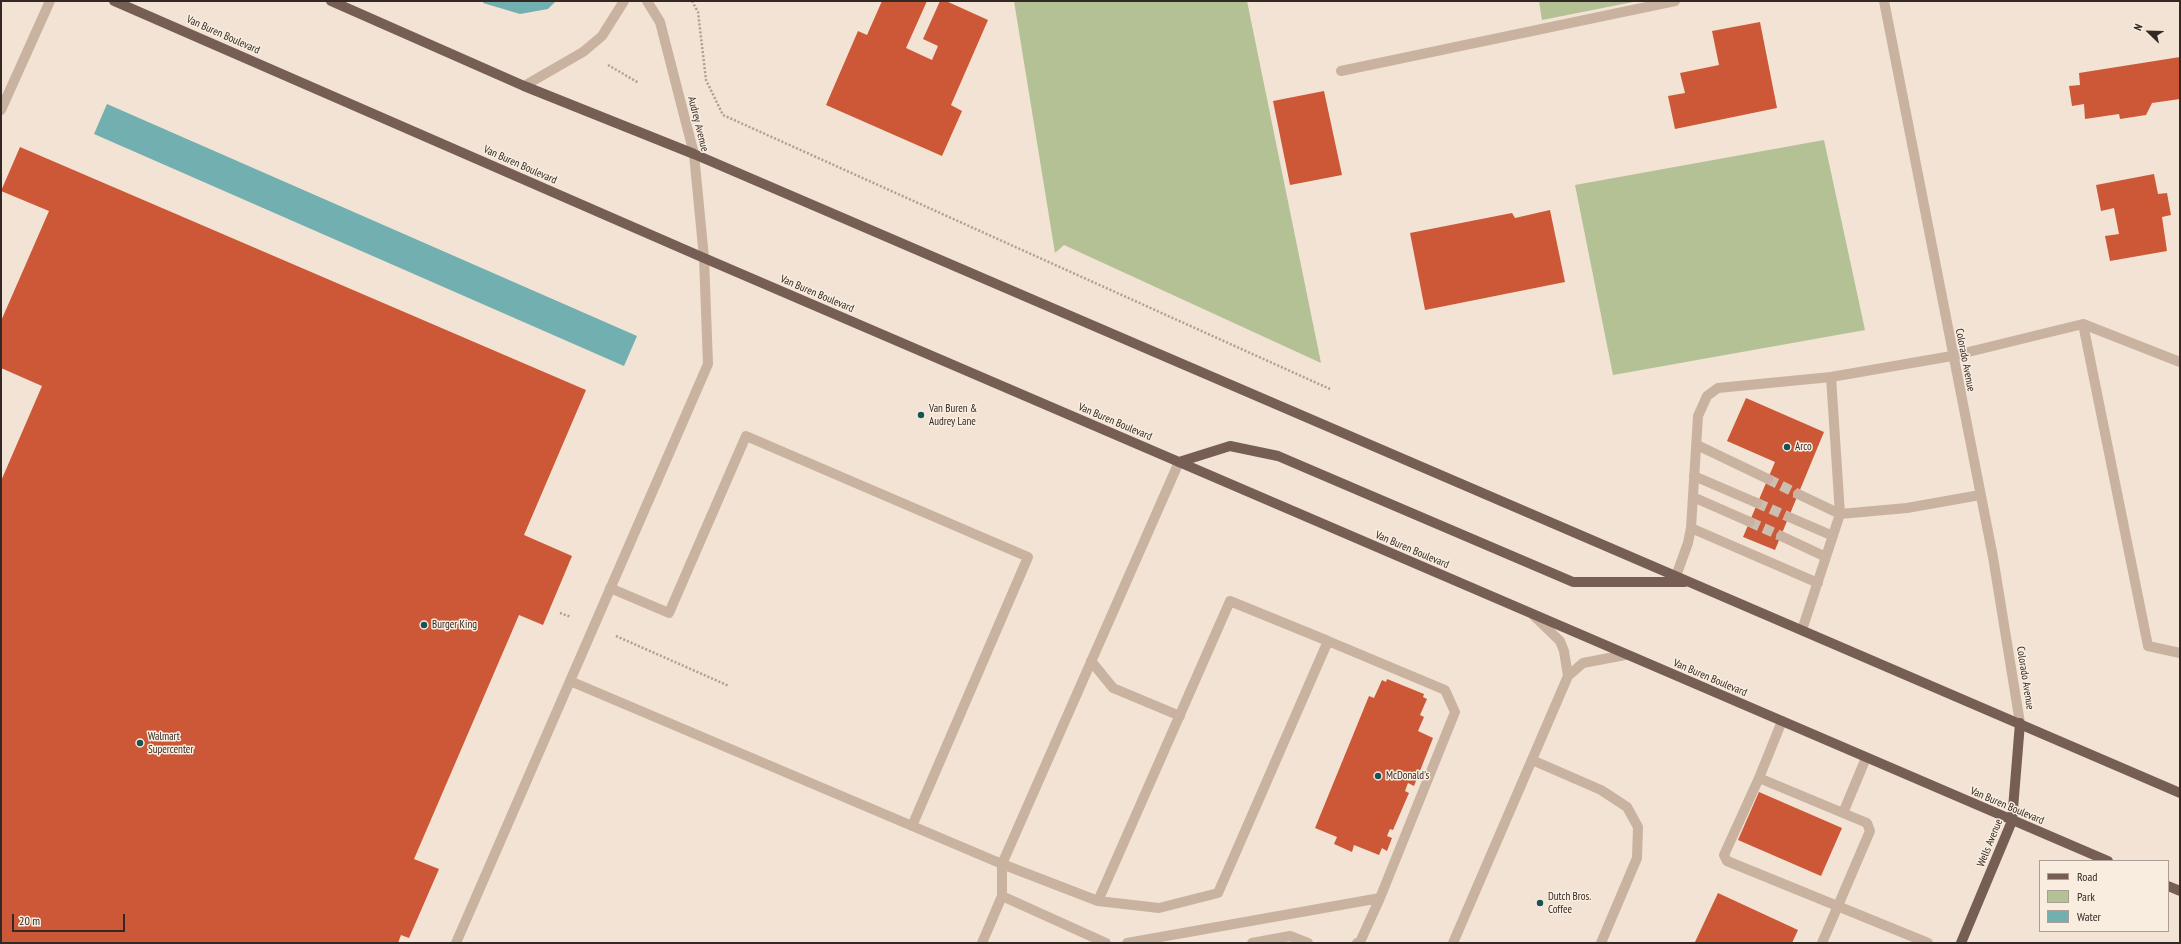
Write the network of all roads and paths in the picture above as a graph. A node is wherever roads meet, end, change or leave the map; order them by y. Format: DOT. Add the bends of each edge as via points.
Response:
graph roads {
  1 [pos="50,1"];
  2 [pos="114,1"];
  3 [pos="332,1"];
  4 [pos="624,1"];
  5 [pos="647,1"];
  6 [pos="692,1"];
  7 [pos="1675,1"];
  8 [pos="1884,1"];
  9 [pos="603,62"];
  10 [pos="1341,71"];
  11 [pos="639,83"];
  12 [pos="524,86"];
  13 [pos="1,110"];
  14 [pos="694,154"];
  15 [pos="704,258"];
  16 [pos="2082,324"];
  17 [pos="1952,356"];
  18 [pos="2180,362"];
  19 [pos="1831,377"];
  20 [pos="1330,389"];
  21 [pos="1697,445"];
  22 [pos="1179,462"];
  23 [pos="1694,476"];
  24 [pos="1768,479"];
  25 [pos="1798,494"];
  26 [pos="1980,495"];
  27 [pos="1693,497"];
  28 [pos="1758,503"];
  29 [pos="1840,514"];
  30 [pos="1789,517"];
  31 [pos="1750,522"];
  32 [pos="1691,528"];
  33 [pos="1781,536"];
  34 [pos="1833,536"];
  35 [pos="1826,557"];
  36 [pos="1676,576"];
  37 [pos="1690,582"];
  38 [pos="1818,582"];
  39 [pos="610,588"];
  40 [pos="560,613"];
  41 [pos="1534,616"];
  42 [pos="593,626"];
  43 [pos="1802,630"];
  44 [pos="1328,641"];
  45 [pos="2180,653"];
  46 [pos="1625,655"];
  47 [pos="1091,661"];
  48 [pos="1568,676"];
  49 [pos="570,681"];
  50 [pos="729,686"];
  51 [pos="1180,716"];
  52 [pos="1782,721"];
  53 [pos="2020,723"];
  54 [pos="1866,758"];
  55 [pos="1532,760"];
  56 [pos="1759,778"];
  57 [pos="2180,794"];
  58 [pos="1843,813"];
  59 [pos="2012,821"];
  60 [pos="912,826"];
  61 [pos="2106,860"];
  62 [pos="1002,864"];
  63 [pos="2169,886"];
  64 [pos="2180,891"];
  65 [pos="1002,896"];
  66 [pos="1380,898"];
  67 [pos="1098,901"];
  68 [pos="1837,907"];
  69 [pos="456,943"];
  70 [pos="982,943"];
  71 [pos="1106,943"];
  72 [pos="1127,943"];
  73 [pos="1252,943"];
  74 [pos="1308,943"];
  75 [pos="1358,943"];
  76 [pos="1453,943"];
  77 [pos="1601,943"];
  78 [pos="1822,943"];
  79 [pos="1928,943"];
  80 [pos="1961,943"];
  1 -- 13 [label="street"];
  2 -- 15 [label="main road, Van Buren Boulevard"];
  3 -- 12 [label="main road"];
  4 -- 12 [label="street" via="602,36 583,52"];
  5 -- 14 [label="street, Audrey Avenue" via="660,22"];
  6 -- 20 [label="path" via="698,12 706,80 723,115"];
  7 -- 10 [label="street"];
  8 -- 17 [label="street, Colorado Avenue"];
  9 -- 11 [label="path"];
  12 -- 14 [label="main road"];
  14 -- 15 [label="street, Audrey Avenue"];
  14 -- 36 [label="main road"];
  15 -- 22 [label="main road, Van Buren Boulevard"];
  15 -- 39 [label="street, Audrey Avenue" via="708,364"];
  16 -- 17 [label="street"];
  16 -- 18 [label="street"];
  16 -- 45 [label="street" via="2148,646"];
  17 -- 19 [label="street"];
  17 -- 26 [label="street, Colorado Avenue"];
  19 -- 21 [label="street" via="1718,388 1707,396 1698,416"];
  19 -- 29 [label="street"];
  21 -- 23 [label="street"];
  21 -- 24 [label="street"];
  22 -- 37 [label="main road" via="1230,446 1278,456 1573,582"];
  22 -- 41 [label="main road, Van Buren Boulevard"];
  22 -- 47 [label="street"];
  23 -- 27 [label="street"];
  23 -- 28 [label="street"];
  25 -- 29 [label="street"];
  26 -- 29 [label="street" via="1908,508"];
  26 -- 53 [label="street, Colorado Avenue" via="1993,557"];
  27 -- 31 [label="street"];
  27 -- 32 [label="street"];
  29 -- 34 [label="street"];
  30 -- 34 [label="street"];
  32 -- 36 [label="street"];
  32 -- 38 [label="street"];
  33 -- 35 [label="street"];
  34 -- 35 [label="street"];
  35 -- 38 [label="street"];
  36 -- 37 [label="main road"];
  37 -- 43 [label="main road"];
  38 -- 43 [label="street"];
  39 -- 42 [label="street, Audrey Avenue"];
  39 -- 60 [label="street" via="670,614 746,436 1028,557"];
  40 -- 42 [label="path"];
  41 -- 46 [label="main road, Van Buren Boulevard"];
  41 -- 48 [label="street" via="1560,641"];
  42 -- 49 [label="street, Audrey Avenue"];
  42 -- 50 [label="path"];
  43 -- 53 [label="main road"];
  44 -- 51 [label="street" via="1230,601"];
  44 -- 66 [label="street" via="1445,690 1455,712"];
  44 -- 67 [label="street" via="1218,893 1159,908"];
  46 -- 48 [label="street" via="1583,664"];
  46 -- 52 [label="main road, Van Buren Boulevard"];
  47 -- 51 [label="street" via="1113,688"];
  47 -- 62 [label="street"];
  48 -- 55 [label="street"];
  49 -- 60 [label="street"];
  49 -- 69 [label="street, Audrey Avenue"];
  51 -- 67 [label="street"];
  52 -- 54 [label="main road, Van Buren Boulevard"];
  52 -- 56 [label="street"];
  53 -- 57 [label="main road"];
  53 -- 59 [label="main road, Wells Avenue"];
  54 -- 58 [label="street"];
  54 -- 59 [label="main road, Van Buren Boulevard"];
  55 -- 76 [label="street"];
  55 -- 77 [label="street" via="1601,790 1627,807 1638,827 1638,858"];
  56 -- 58 [label="street"];
  56 -- 68 [label="street" via="1724,855 1727,862"];
  58 -- 68 [label="street" via="1867,822 1870,831"];
  59 -- 61 [label="main road, Van Buren Boulevard"];
  59 -- 80 [label="main road, Wells Avenue"];
  60 -- 62 [label="street"];
  62 -- 65 [label="street"];
  62 -- 67 [label="street"];
  63 -- 64 [label="main road"];
  65 -- 70 [label="street"];
  65 -- 71 [label="street"];
  66 -- 72 [label="street"];
  66 -- 75 [label="street"];
  68 -- 78 [label="street"];
  68 -- 79 [label="street"];
  73 -- 74 [label="street" via="1290,936"];
}
